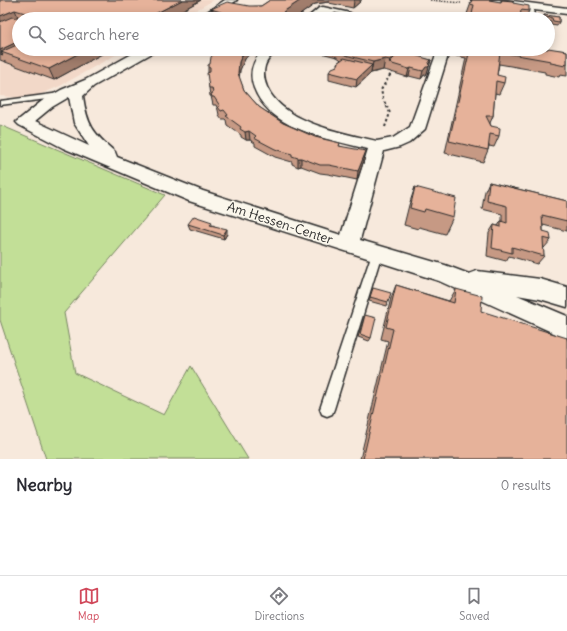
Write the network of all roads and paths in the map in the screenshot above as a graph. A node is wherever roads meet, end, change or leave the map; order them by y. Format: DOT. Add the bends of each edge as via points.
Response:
graph roads {
  1 [pos="477,0"];
  2 [pos="545,0"];
  3 [pos="232,1"];
  4 [pos="530,6"];
  5 [pos="567,7"];
  6 [pos="567,11"];
  7 [pos="214,12"];
  8 [pos="320,12"];
  9 [pos="332,12"];
  10 [pos="530,12"];
  11 [pos="138,56"];
  12 [pos="265,56"];
  13 [pos="442,56"];
  14 [pos="396,68"];
  15 [pos="71,94"];
  16 [pos="0,103"];
  17 [pos="377,146"];
  18 [pos="118,164"];
  19 [pos="348,245"];
  20 [pos="378,254"];
  21 [pos="445,274"];
  22 [pos="565,294"];
  23 [pos="567,328"];
  24 [pos="327,409"];
  1 -- 4 [label="main road"];
  2 -- 5 [label="main road"];
  3 -- 7 [label="street"];
  4 -- 6 [label="main road"];
  4 -- 10 [label="lane"];
  8 -- 9 [label="street"];
  11 -- 15 [label="street, Am Hessen-Center"];
  12 -- 17 [label="street" via="256,76 259,90 275,109 310,128"];
  13 -- 17 [label="street" via="417,129 397,144"];
  14 -- 17 [label="path" via="383,83 381,90 381,98 390,112"];
  15 -- 16 [label="lane"];
  15 -- 18 [label="street, Am Hessen-Center" via="82,127"];
  15 -- 18 [label="street, Am Hessen-Center" via="51,112 24,122"];
  17 -- 19 [label="street"];
  18 -- 19 [label="street, Am Hessen-Center" via="196,196"];
  19 -- 20 [label="street, Am Hessen-Center"];
  20 -- 21 [label="street, Am Hessen-Center"];
  20 -- 24 [label="lane"];
  21 -- 22 [label="street, Am Hessen-Center"];
  21 -- 23 [label="street, Am Hessen-Center"];
}
